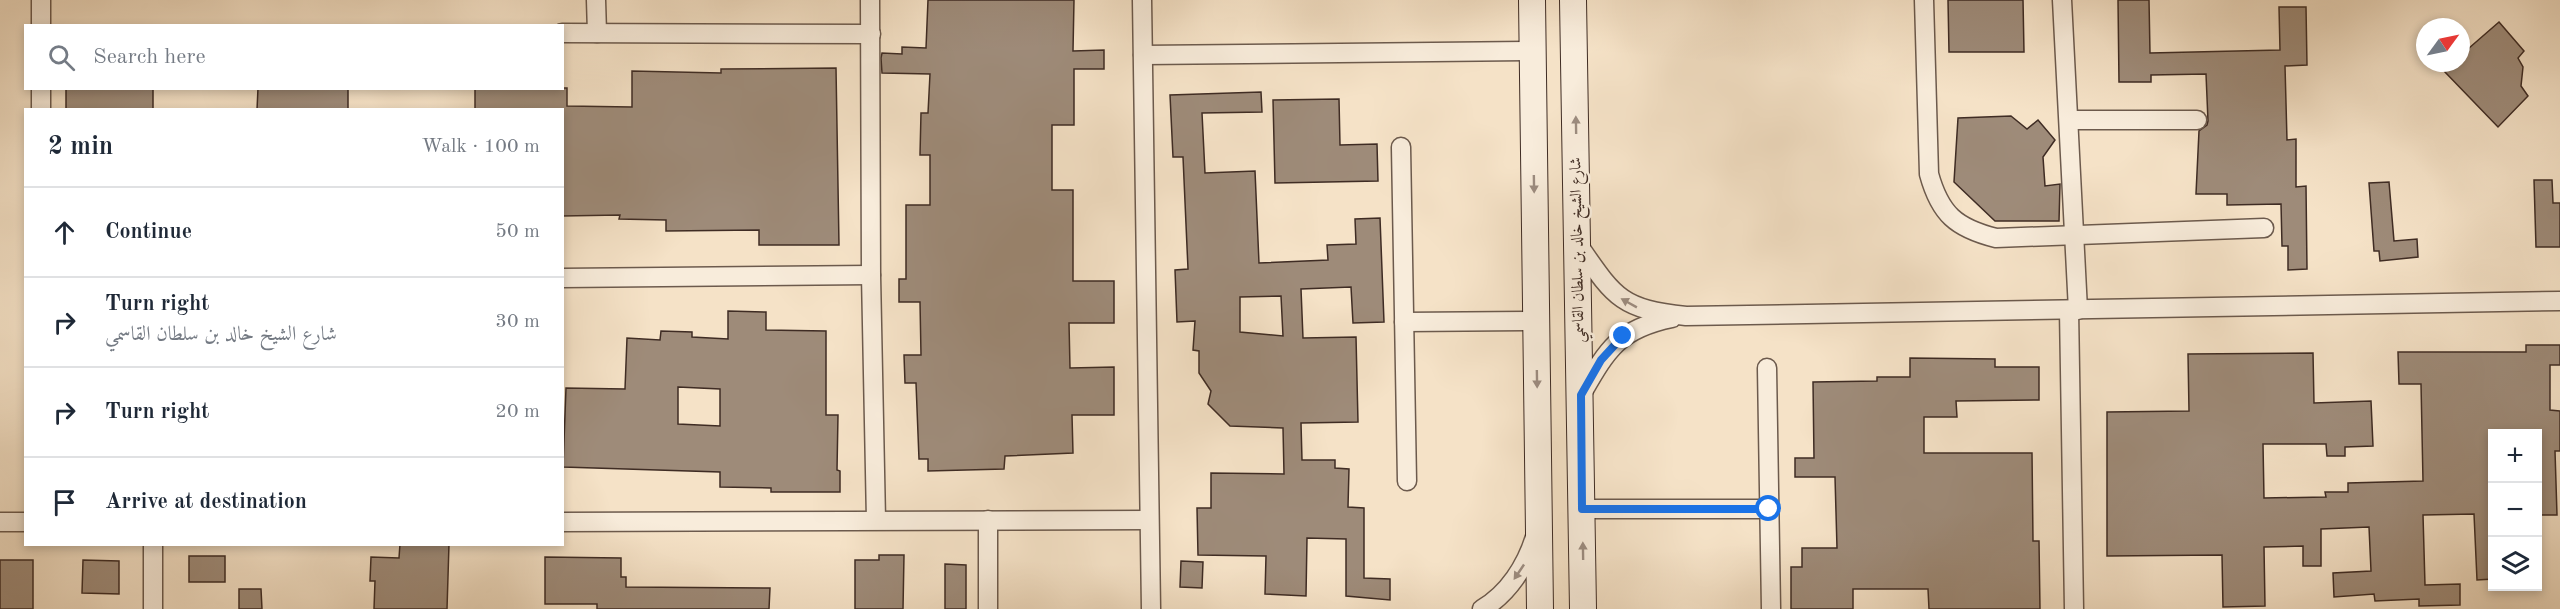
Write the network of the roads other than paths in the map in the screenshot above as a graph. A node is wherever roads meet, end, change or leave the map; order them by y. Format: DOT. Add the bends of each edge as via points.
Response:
graph roads {
  1 [pos="41,0"];
  2 [pos="597,0"];
  3 [pos="870,0"];
  4 [pos="1142,0"];
  5 [pos="1532,0"];
  6 [pos="1574,0"];
  7 [pos="1924,0"];
  8 [pos="2062,0"];
  9 [pos="41,24"];
  10 [pos="564,33"];
  11 [pos="597,33"];
  12 [pos="871,34"];
  13 [pos="1533,51"];
  14 [pos="1143,56"];
  15 [pos="41,90"];
  16 [pos="41,108"];
  17 [pos="2069,120"];
  18 [pos="2197,120"];
  19 [pos="1401,147"];
  20 [pos="2264,228"];
  21 [pos="2076,236"];
  22 [pos="1579,246"];
  23 [pos="871,275"];
  24 [pos="564,278"];
  25 [pos="2560,301"];
  26 [pos="2074,310"];
  27 [pos="1686,316"];
  28 [pos="1536,321"];
  29 [pos="1404,322"];
  30 [pos="1767,368"];
  31 [pos="1581,395"];
  32 [pos="1407,481"];
  33 [pos="1582,509"];
  34 [pos="1769,509"];
  35 [pos="876,520"];
  36 [pos="988,520"];
  37 [pos="1149,520"];
  38 [pos="0,522"];
  39 [pos="24,522"];
  40 [pos="564,522"];
  41 [pos="1539,524"];
  42 [pos="153,546"];
  43 [pos="153,609"];
  44 [pos="988,609"];
  45 [pos="1151,609"];
  46 [pos="1482,609"];
  47 [pos="1540,609"];
  48 [pos="1583,609"];
  49 [pos="1771,609"];
  50 [pos="2074,609"];
  1 -- 9 [label="street"];
  2 -- 11 [label="street"];
  3 -- 12 [label="street"];
  4 -- 14 [label="street"];
  5 -- 13 [label="main road"];
  22 -- 6 [label="main road, شارع الشيخ خالد بن سلطان القاسمي, one-way"];
  7 -- 21 [label="street" via="1929,174 1936,198 1951,218 1972,232 1996,238"];
  8 -- 17 [label="street"];
  10 -- 11 [label="street"];
  11 -- 12 [label="street"];
  12 -- 23 [label="street"];
  13 -- 14 [label="street"];
  13 -- 28 [label="main road, one-way"];
  14 -- 37 [label="street"];
  15 -- 16 [label="street"];
  17 -- 18 [label="street"];
  17 -- 21 [label="street"];
  19 -- 29 [label="street"];
  20 -- 21 [label="street"];
  21 -- 26 [label="street"];
  27 -- 22 [label="street, one-way" via="1628,304 1603,282"];
  22 -- 31 [label="main road, شارع الشيخ خالد بن سلطان القاسمي"];
  23 -- 24 [label="street"];
  23 -- 35 [label="street"];
  25 -- 26 [label="street"];
  26 -- 27 [label="street"];
  26 -- 50 [label="street"];
  27 -- 31 [label="street" via="1651,323 1623,336 1606,354"];
  28 -- 29 [label="street"];
  28 -- 41 [label="main road, one-way"];
  29 -- 32 [label="street"];
  30 -- 34 [label="street"];
  31 -- 33 [label="main road, شارع الشيخ خالد بن سلطان القاسمي"];
  33 -- 34 [label="street"];
  48 -- 33 [label="main road, شارع الشيخ خالد بن سلطان القاسمي, one-way"];
  34 -- 49 [label="street"];
  35 -- 36 [label="street"];
  35 -- 40 [label="street"];
  36 -- 37 [label="street"];
  36 -- 44 [label="street"];
  37 -- 45 [label="street"];
  38 -- 39 [label="street"];
  41 -- 46 [label="street, one-way" via="1521,570"];
  41 -- 47 [label="main road"];
  42 -- 43 [label="street"];
}
